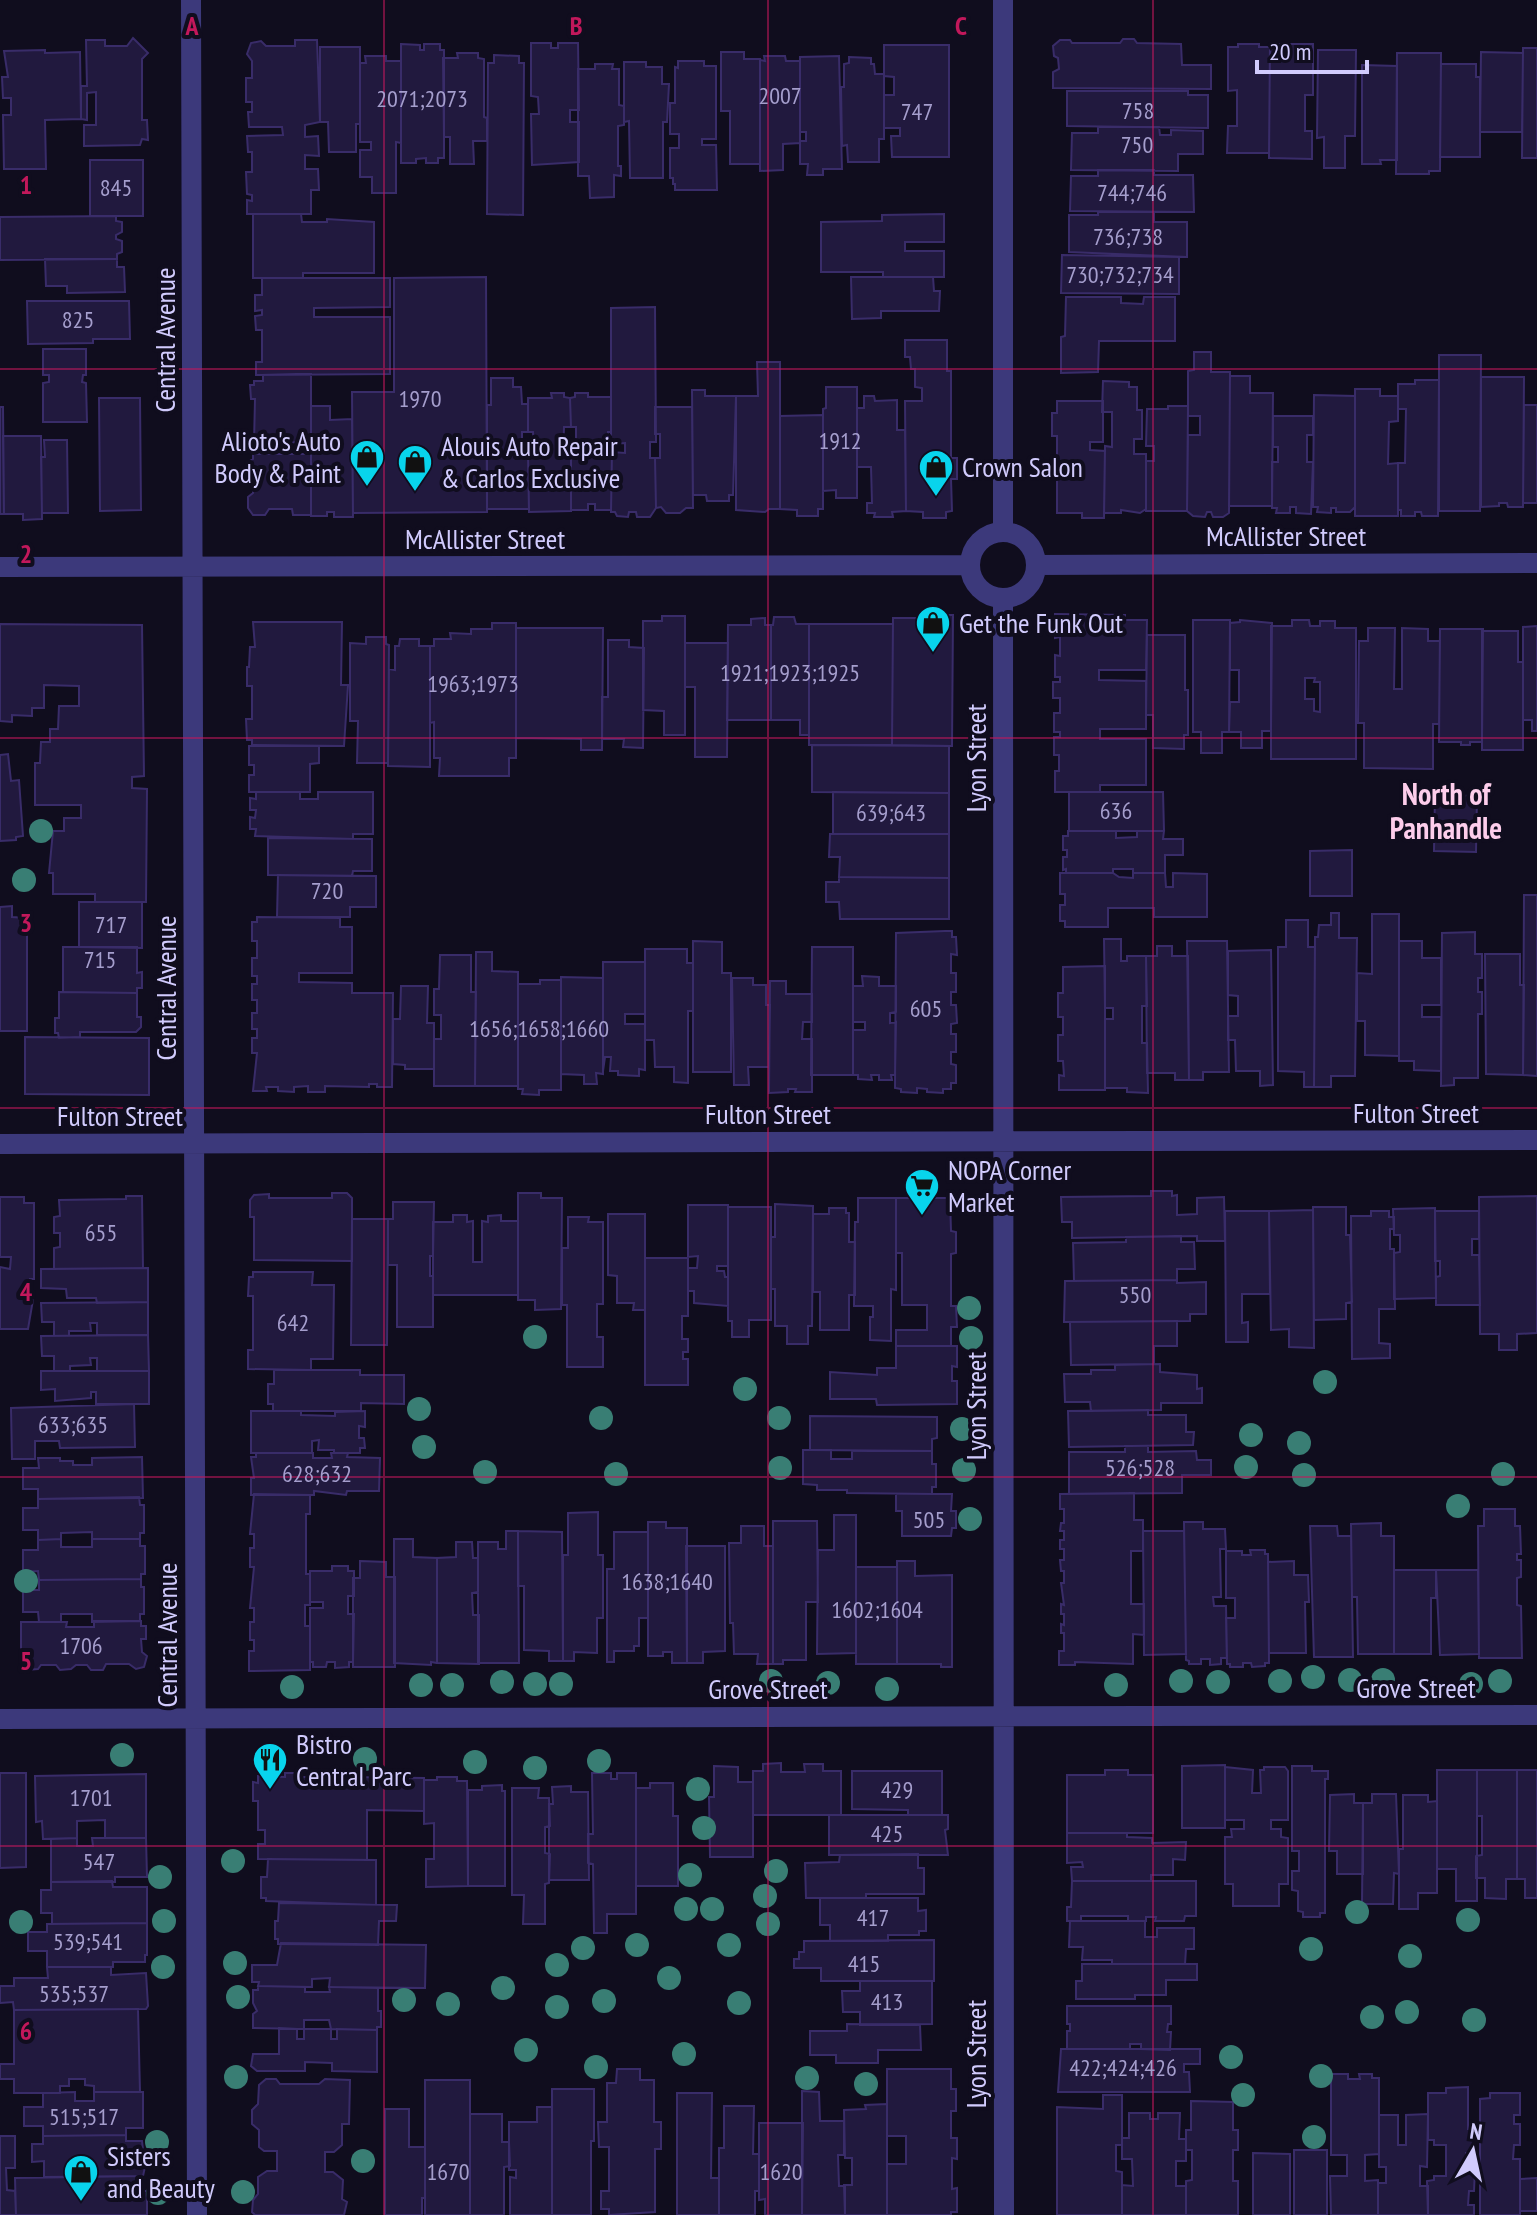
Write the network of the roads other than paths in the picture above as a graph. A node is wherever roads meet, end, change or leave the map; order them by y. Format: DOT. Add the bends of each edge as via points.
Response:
graph roads {
  1 [pos="191,0"];
  2 [pos="1003,0"];
  3 [pos="1003,532"];
  4 [pos="1537,563"];
  5 [pos="970,565"];
  6 [pos="1036,565"];
  7 [pos="0,567"];
  8 [pos="193,567"];
  9 [pos="1003,598"];
  10 [pos="1537,1140"];
  11 [pos="1004,1141"];
  12 [pos="0,1144"];
  13 [pos="194,1144"];
  14 [pos="1537,1715"];
  15 [pos="1004,1717"];
  16 [pos="195,1718"];
  17 [pos="0,1719"];
  18 [pos="197,2215"];
  19 [pos="1004,2215"];
  1 -- 8 [label="street, Central Avenue"];
  2 -- 3 [label="street"];
  3 -- 5 [label="street" via="980,542"];
  3 -- 6 [label="street" via="1026,542"];
  4 -- 6 [label="street, McAllister Street"];
  5 -- 8 [label="street, McAllister Street"];
  5 -- 9 [label="street" via="980,588"];
  6 -- 9 [label="street" via="1026,588"];
  7 -- 8 [label="street, McAllister Street"];
  8 -- 13 [label="street, Central Avenue"];
  9 -- 11 [label="street, Lyon Street"];
  10 -- 11 [label="street, Fulton Street"];
  11 -- 13 [label="street, Fulton Street"];
  11 -- 15 [label="street, Lyon Street"];
  12 -- 13 [label="street, Fulton Street"];
  13 -- 16 [label="street, Central Avenue"];
  14 -- 15 [label="street, Grove Street"];
  15 -- 16 [label="street, Grove Street"];
  15 -- 19 [label="street, Lyon Street"];
  16 -- 17 [label="street, Grove Street"];
  16 -- 18 [label="street, Central Avenue"];
}
